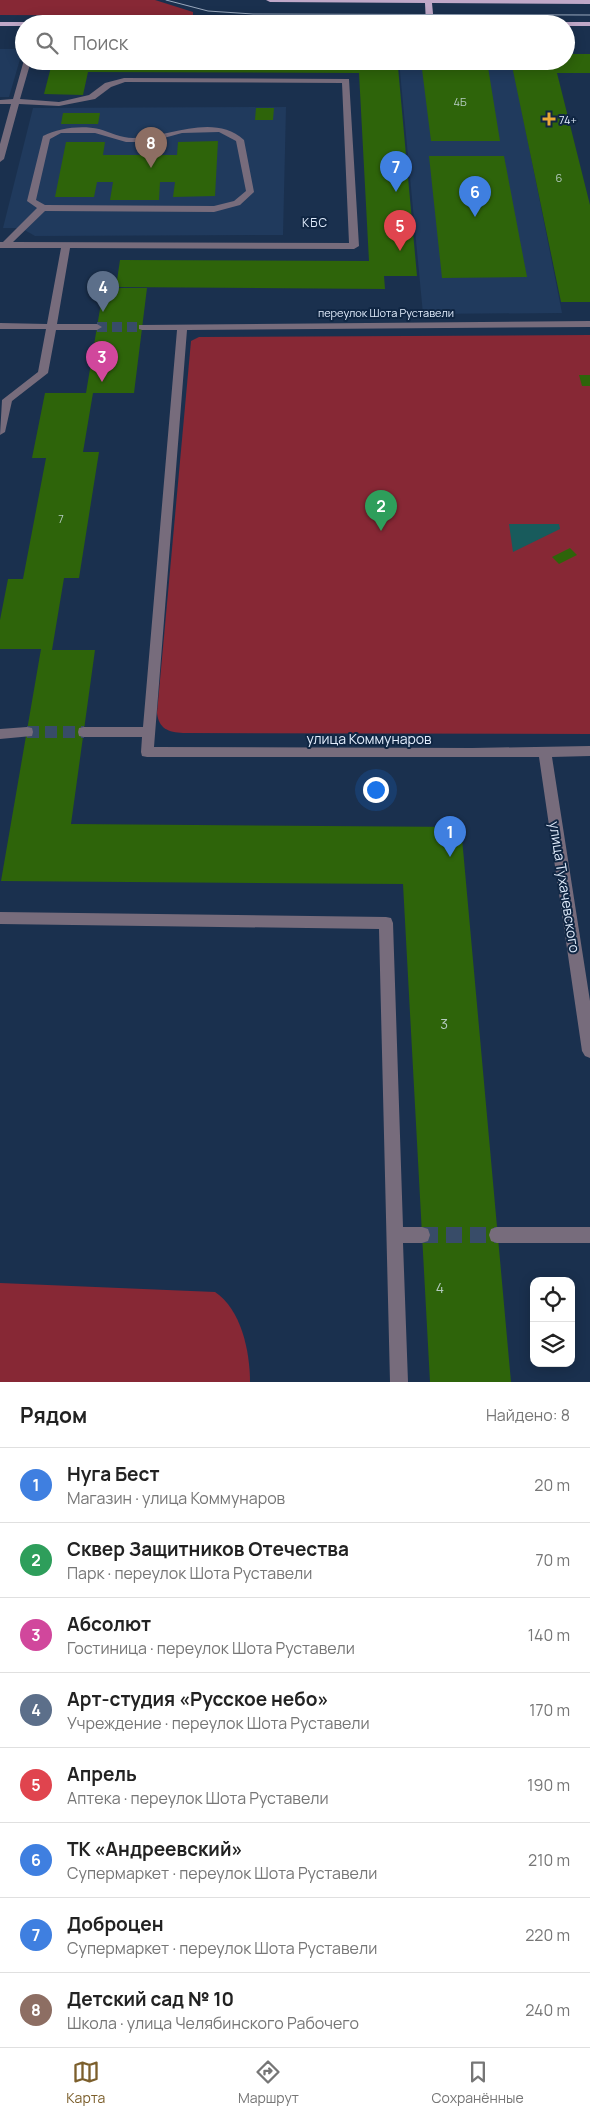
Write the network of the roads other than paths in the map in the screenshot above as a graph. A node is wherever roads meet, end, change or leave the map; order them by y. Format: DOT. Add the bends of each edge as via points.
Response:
graph roads {
  1 [pos="270,0"];
  2 [pos="428,1"];
  3 [pos="590,2"];
  4 [pos="429,15"];
  5 [pos="0,24"];
  6 [pos="15,24"];
  7 [pos="575,24"];
  8 [pos="590,24"];
  9 [pos="25,70"];
  10 [pos="0,102"];
  11 [pos="16,103"];
  12 [pos="0,159"];
  13 [pos="43,208"];
  14 [pos="3,245"];
  15 [pos="66,245"];
  16 [pos="590,324"];
  17 [pos="0,326"];
  18 [pos="182,326"];
  19 [pos="97,327"];
  20 [pos="142,327"];
  21 [pos="50,328"];
  22 [pos="0,432"];
  23 [pos="27,732"];
  24 [pos="84,732"];
  25 [pos="148,732"];
  26 [pos="0,734"];
  27 [pos="590,751"];
  28 [pos="545,752"];
  29 [pos="0,918"];
  30 [pos="590,1051"];
  31 [pos="394,1235"];
  32 [pos="422,1235"];
  33 [pos="498,1235"];
  34 [pos="590,1235"];
  35 [pos="399,1382"];
  1 -- 2 [label="main road"];
  2 -- 3 [label="main road"];
  2 -- 4 [label="main road"];
  5 -- 6 [label="main road"];
  7 -- 8 [label="main road"];
  9 -- 11 [label="street"];
  10 -- 11 [label="street"];
  11 -- 12 [label="street"];
  11 -- 15 [label="street" via="59,104 78,100 124,80 346,81 354,246"];
  13 -- 13 [label="street" via="214,209 237,204 250,192 240,140 220,130 182,130 140,140 126,140 96,131 60,131 46,138 31,201"];
  13 -- 14 [label="street"];
  14 -- 15 [label="street"];
  15 -- 21 [label="street"];
  16 -- 18 [label="street, переулок Шота Руставели"];
  17 -- 21 [label="street"];
  18 -- 20 [label="street, переулок Шота Руставели"];
  18 -- 25 [label="street"];
  19 -- 21 [label="street"];
  21 -- 22 [label="street" via="43,373 7,400"];
  23 -- 26 [label="street"];
  24 -- 25 [label="street"];
  25 -- 28 [label="street, улица Коммунаров" via="147,752"];
  27 -- 28 [label="street, улица Коммунаров"];
  28 -- 30 [label="street, улица Тухачевского"];
  29 -- 31 [label="street" via="386,923"];
  31 -- 32 [label="street"];
  31 -- 35 [label="street"];
  33 -- 34 [label="street"];
}
